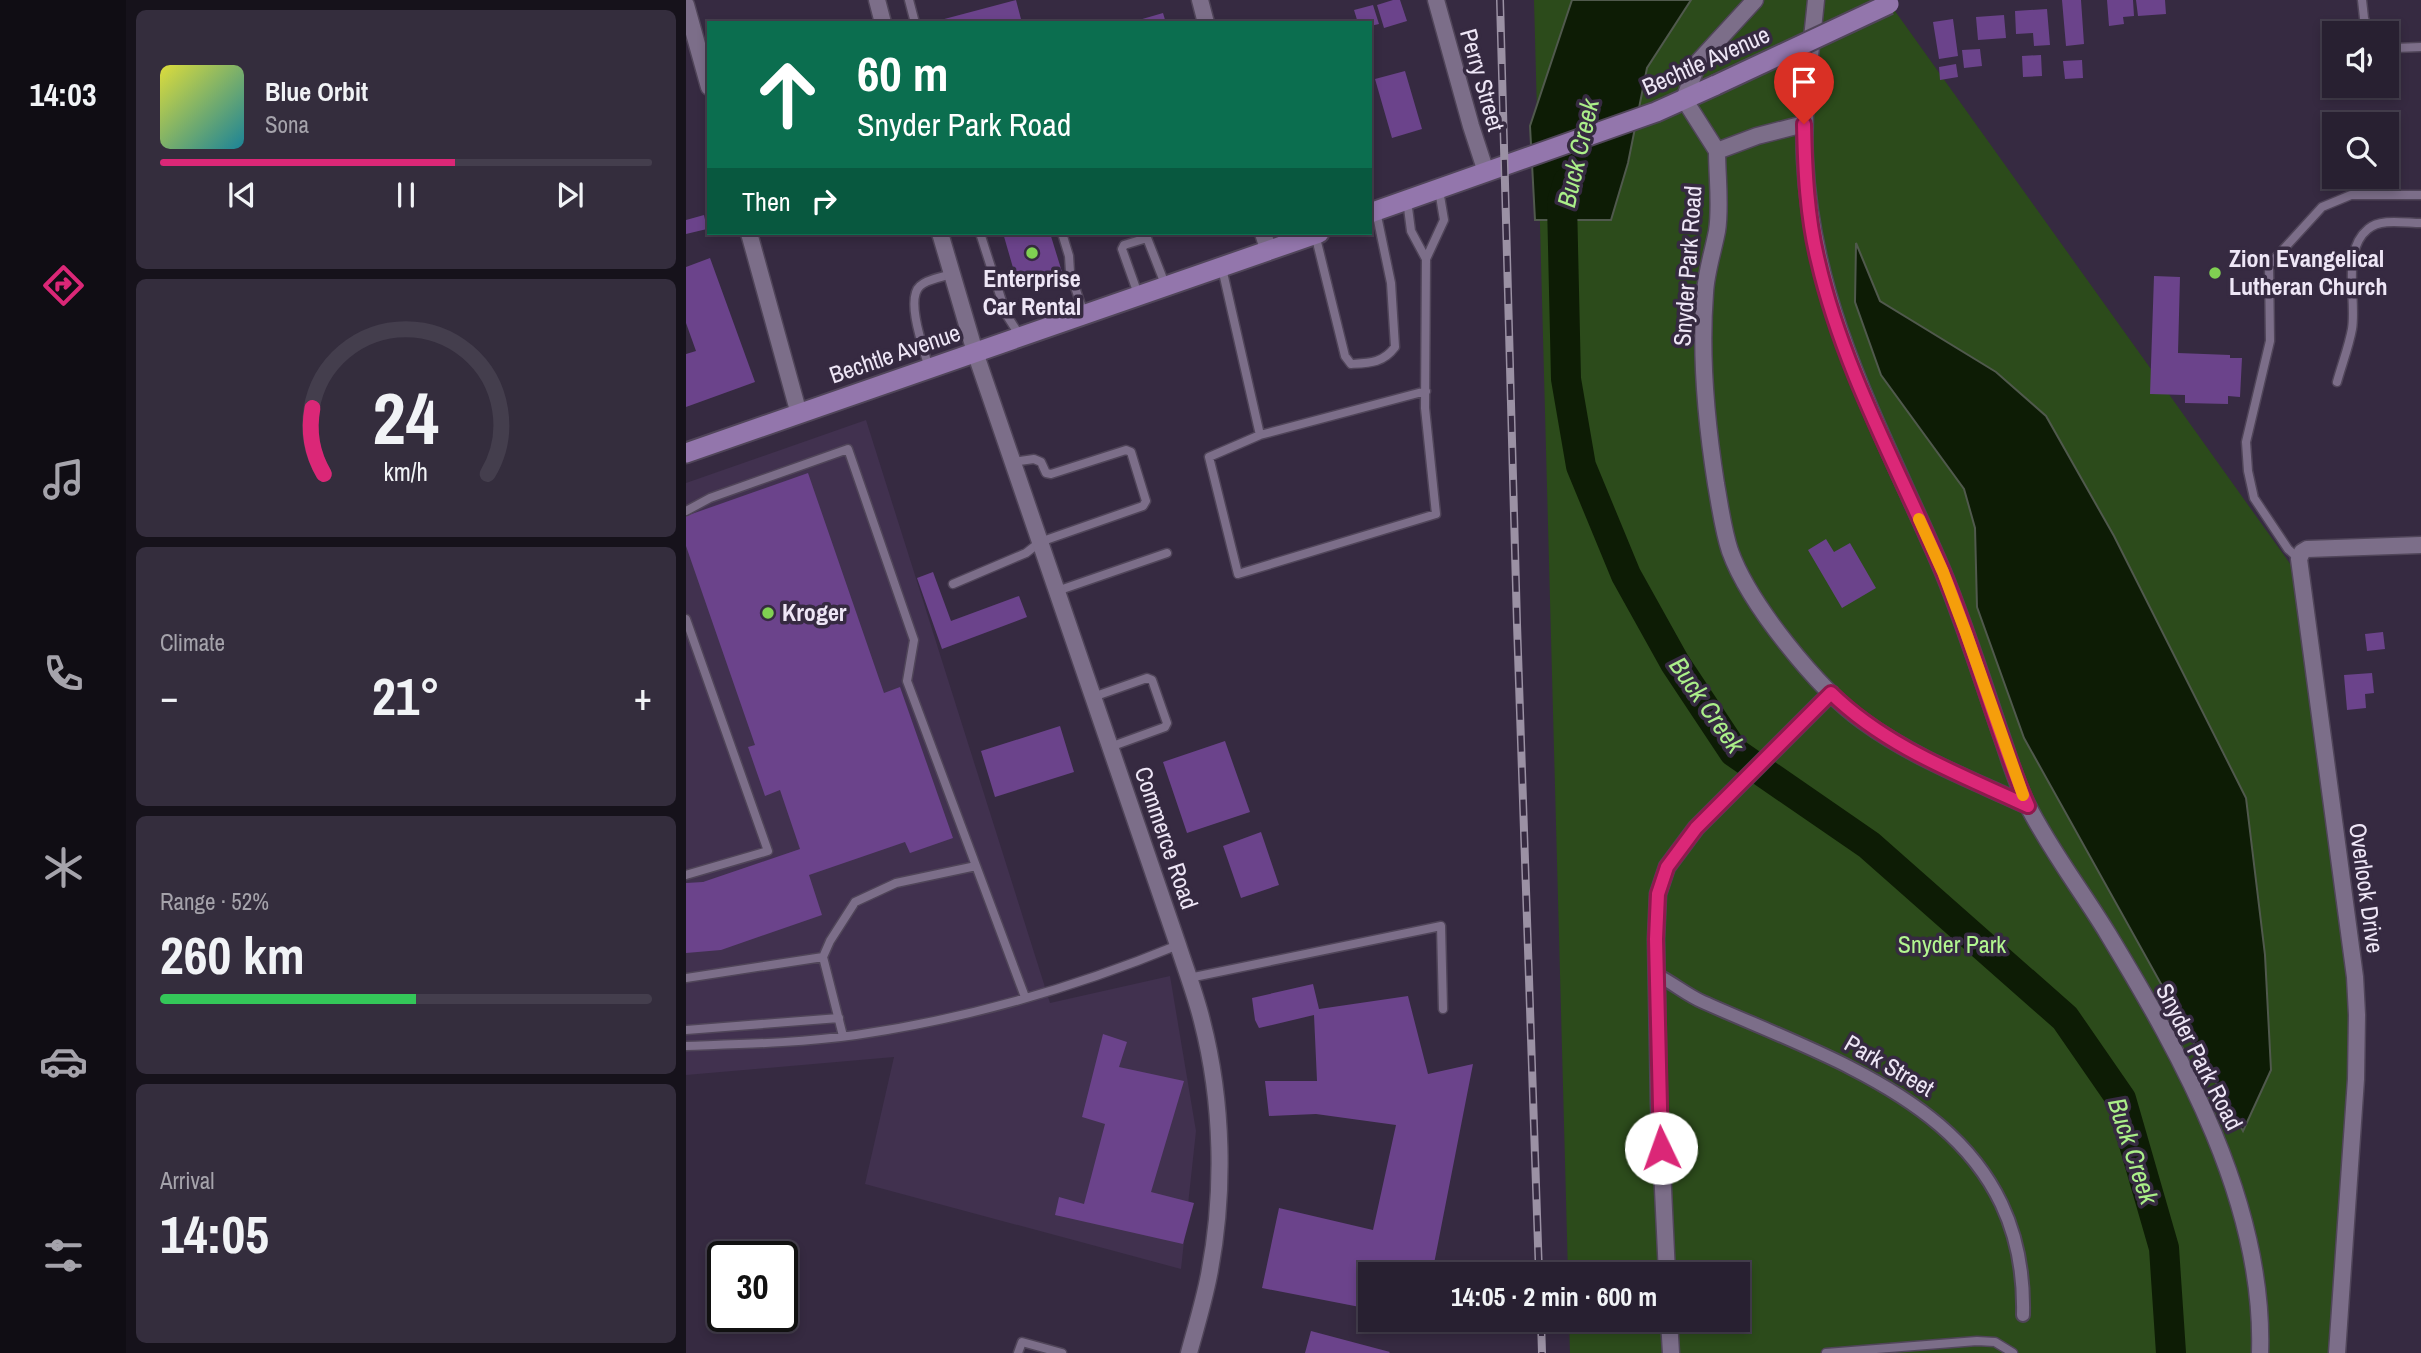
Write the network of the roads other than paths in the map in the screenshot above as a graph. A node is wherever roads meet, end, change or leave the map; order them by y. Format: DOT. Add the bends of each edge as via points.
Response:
graph roads {
  1 [pos="909,0"];
  2 [pos="1200,0"];
  3 [pos="1436,0"];
  4 [pos="1755,0"];
  5 [pos="1816,0"];
  6 [pos="2362,0"];
  7 [pos="881,1"];
  8 [pos="1895,2"];
  9 [pos="686,5"];
  10 [pos="883,21"];
  11 [pos="914,21"];
  12 [pos="1205,21"];
  13 [pos="2365,21"];
  14 [pos="2421,47"];
  15 [pos="2399,48"];
  16 [pos="707,80"];
  17 [pos="1684,99"];
  18 [pos="1804,124"];
  19 [pos="1717,151"];
  20 [pos="1486,172"];
  21 [pos="1438,188"];
  22 [pos="2421,195"];
  23 [pos="1407,200"];
  24 [pos="1373,212"];
  25 [pos="2421,223"];
  26 [pos="750,235"];
  27 [pos="941,235"];
  28 [pos="981,235"];
  29 [pos="1063,235"];
  30 [pos="1149,235"];
  31 [pos="1310,235"];
  32 [pos="1317,235"];
  33 [pos="1266,241"];
  34 [pos="1426,259"];
  35 [pos="1222,265"];
  36 [pos="952,274"];
  37 [pos="1165,285"];
  38 [pos="1138,295"];
  39 [pos="1084,314"];
  40 [pos="1020,336"];
  41 [pos="975,352"];
  42 [pos="929,368"];
  43 [pos="2337,382"];
  44 [pos="1426,391"];
  45 [pos="799,414"];
  46 [pos="1260,435"];
  47 [pos="686,453"];
  48 [pos="1012,462"];
  49 [pos="686,511"];
  50 [pos="1040,542"];
  51 [pos="2421,545"];
  52 [pos="1167,553"];
  53 [pos="2299,559"];
  54 [pos="953,584"];
  55 [pos="1056,591"];
  56 [pos="686,619"];
  57 [pos="1831,693"];
  58 [pos="1093,697"];
  59 [pos="1110,747"];
  60 [pos="2028,806"];
  61 [pos="976,866"];
  62 [pos="686,875"];
  63 [pos="1178,945"];
  64 [pos="823,957"];
  65 [pos="1657,975"];
  66 [pos="686,978"];
  67 [pos="1189,978"];
  68 [pos="1025,997"];
  69 [pos="1443,1009"];
  70 [pos="839,1018"];
  71 [pos="686,1030"];
  72 [pos="843,1037"];
  73 [pos="686,1045"];
  74 [pos="1666,1262"];
  75 [pos="2023,1315"];
  76 [pos="1670,1332"];
  77 [pos="1018,1353"];
  78 [pos="1062,1353"];
  79 [pos="1189,1353"];
  80 [pos="1671,1353"];
  81 [pos="1826,1353"];
  82 [pos="2013,1353"];
  83 [pos="2260,1353"];
  84 [pos="2337,1353"];
  1 -- 11 [label="lane"];
  2 -- 12 [label="street"];
  3 -- 20 [label="street, Perry Street"];
  4 -- 17 [label="street" via="1699,61"];
  5 -- 18 [label="street, Snyder Park Road"];
  6 -- 13 [label="lane"];
  7 -- 10 [label="street"];
  8 -- 17 [label="main road, Bechtle Avenue, bridge"];
  9 -- 16 [label="street"];
  14 -- 15 [label="lane"];
  17 -- 19 [label="street"];
  17 -- 20 [label="main road, Bechtle Avenue"];
  18 -- 19 [label="street, Snyder Park Road"];
  18 -- 60 [label="street, Snyder Park Road" via="1811,225 1826,293 1875,424 1943,572"];
  19 -- 57 [label="street, Snyder Park Road" via="1717,229 1704,294 1710,445 1721,515 1742,578"];
  20 -- 21 [label="main road, Bechtle Avenue"];
  21 -- 23 [label="main road, Bechtle Avenue"];
  21 -- 34 [label="lane" via="1444,220"];
  22 -- 53 [label="lane" via="2351,195 2322,207 2269,265 2270,341 2246,442 2248,471 2254,498"];
  23 -- 24 [label="main road, Bechtle Avenue"];
  23 -- 34 [label="lane" via="1411,231"];
  24 -- 32 [label="lane" via="1391,283 1395,347 1379,362 1352,364 1345,356"];
  25 -- 43 [label="lane" via="2378,223 2366,229 2357,245 2351,267 2352,328"];
  26 -- 45 [label="street"];
  27 -- 36 [label="street, Commerce Road"];
  28 -- 40 [label="lane" via="1006,314"];
  29 -- 39 [label="lane"];
  30 -- 37 [label="lane"];
  30 -- 38 [label="lane" via="1122,249"];
  31 -- 33 [label="main road, Bechtle Avenue"];
  33 -- 35 [label="main road, Bechtle Avenue"];
  34 -- 44 [label="lane"];
  35 -- 37 [label="main road, Bechtle Avenue"];
  35 -- 46 [label="lane"];
  36 -- 41 [label="street, Commerce Road"];
  36 -- 42 [label="lane" via="923,283 914,296"];
  37 -- 38 [label="main road, Bechtle Avenue"];
  38 -- 39 [label="main road, Bechtle Avenue"];
  39 -- 40 [label="main road, Bechtle Avenue"];
  40 -- 41 [label="main road, Bechtle Avenue"];
  41 -- 42 [label="main road, Bechtle Avenue"];
  41 -- 48 [label="street, Commerce Road"];
  42 -- 45 [label="main road, Bechtle Avenue"];
  44 -- 46 [label="lane"];
  44 -- 46 [label="lane" via="1436,514 1238,574 1209,457"];
  45 -- 47 [label="main road, Bechtle Avenue"];
  48 -- 50 [label="street, Commerce Road"];
  48 -- 50 [label="lane" via="1034,459 1051,474 1130,452 1146,502 1143,506"];
  49 -- 61 [label="lane" via="710,498 848,449 914,640 907,681"];
  50 -- 54 [label="lane" via="1026,553"];
  50 -- 55 [label="street, Commerce Road"];
  51 -- 53 [label="street" via="2307,549"];
  52 -- 55 [label="lane"];
  53 -- 84 [label="street, Overlook Drive" via="2357,1015"];
  55 -- 58 [label="street, Commerce Road"];
  56 -- 62 [label="lane" via="768,851"];
  57 -- 60 [label="street, Snyder Park Road" via="1898,745"];
  57 -- 65 [label="street" via="1696,828 1667,867 1658,894"];
  58 -- 59 [label="street, Commerce Road"];
  58 -- 59 [label="lane" via="1147,678 1152,680 1167,723"];
  59 -- 63 [label="street, Commerce Road"];
  60 -- 83 [label="street, Snyder Park Road" via="2164,1031 2220,1150 2252,1251"];
  61 -- 64 [label="lane" via="896,883 855,902"];
  61 -- 68 [label="lane"];
  63 -- 67 [label="street, Commerce Road"];
  63 -- 68 [label="lane"];
  64 -- 66 [label="lane"];
  64 -- 70 [label="lane"];
  65 -- 74 [label="street"];
  65 -- 75 [label="street, Park Street" via="1700,1001 1866,1075 1918,1106 1954,1137 1991,1185 2006,1215 2016,1242"];
  67 -- 69 [label="lane" via="1441,926"];
  67 -- 79 [label="street, Commerce Road" via="1210,1059 1219,1168 1213,1252"];
  68 -- 72 [label="lane" via="914,1025"];
  70 -- 71 [label="lane"];
  70 -- 72 [label="lane"];
  72 -- 73 [label="lane"];
  76 -- 80 [label="street"];
  77 -- 78 [label="lane" via="1022,1342"];
  81 -- 82 [label="lane" via="1977,1341 1995,1342"];
}
